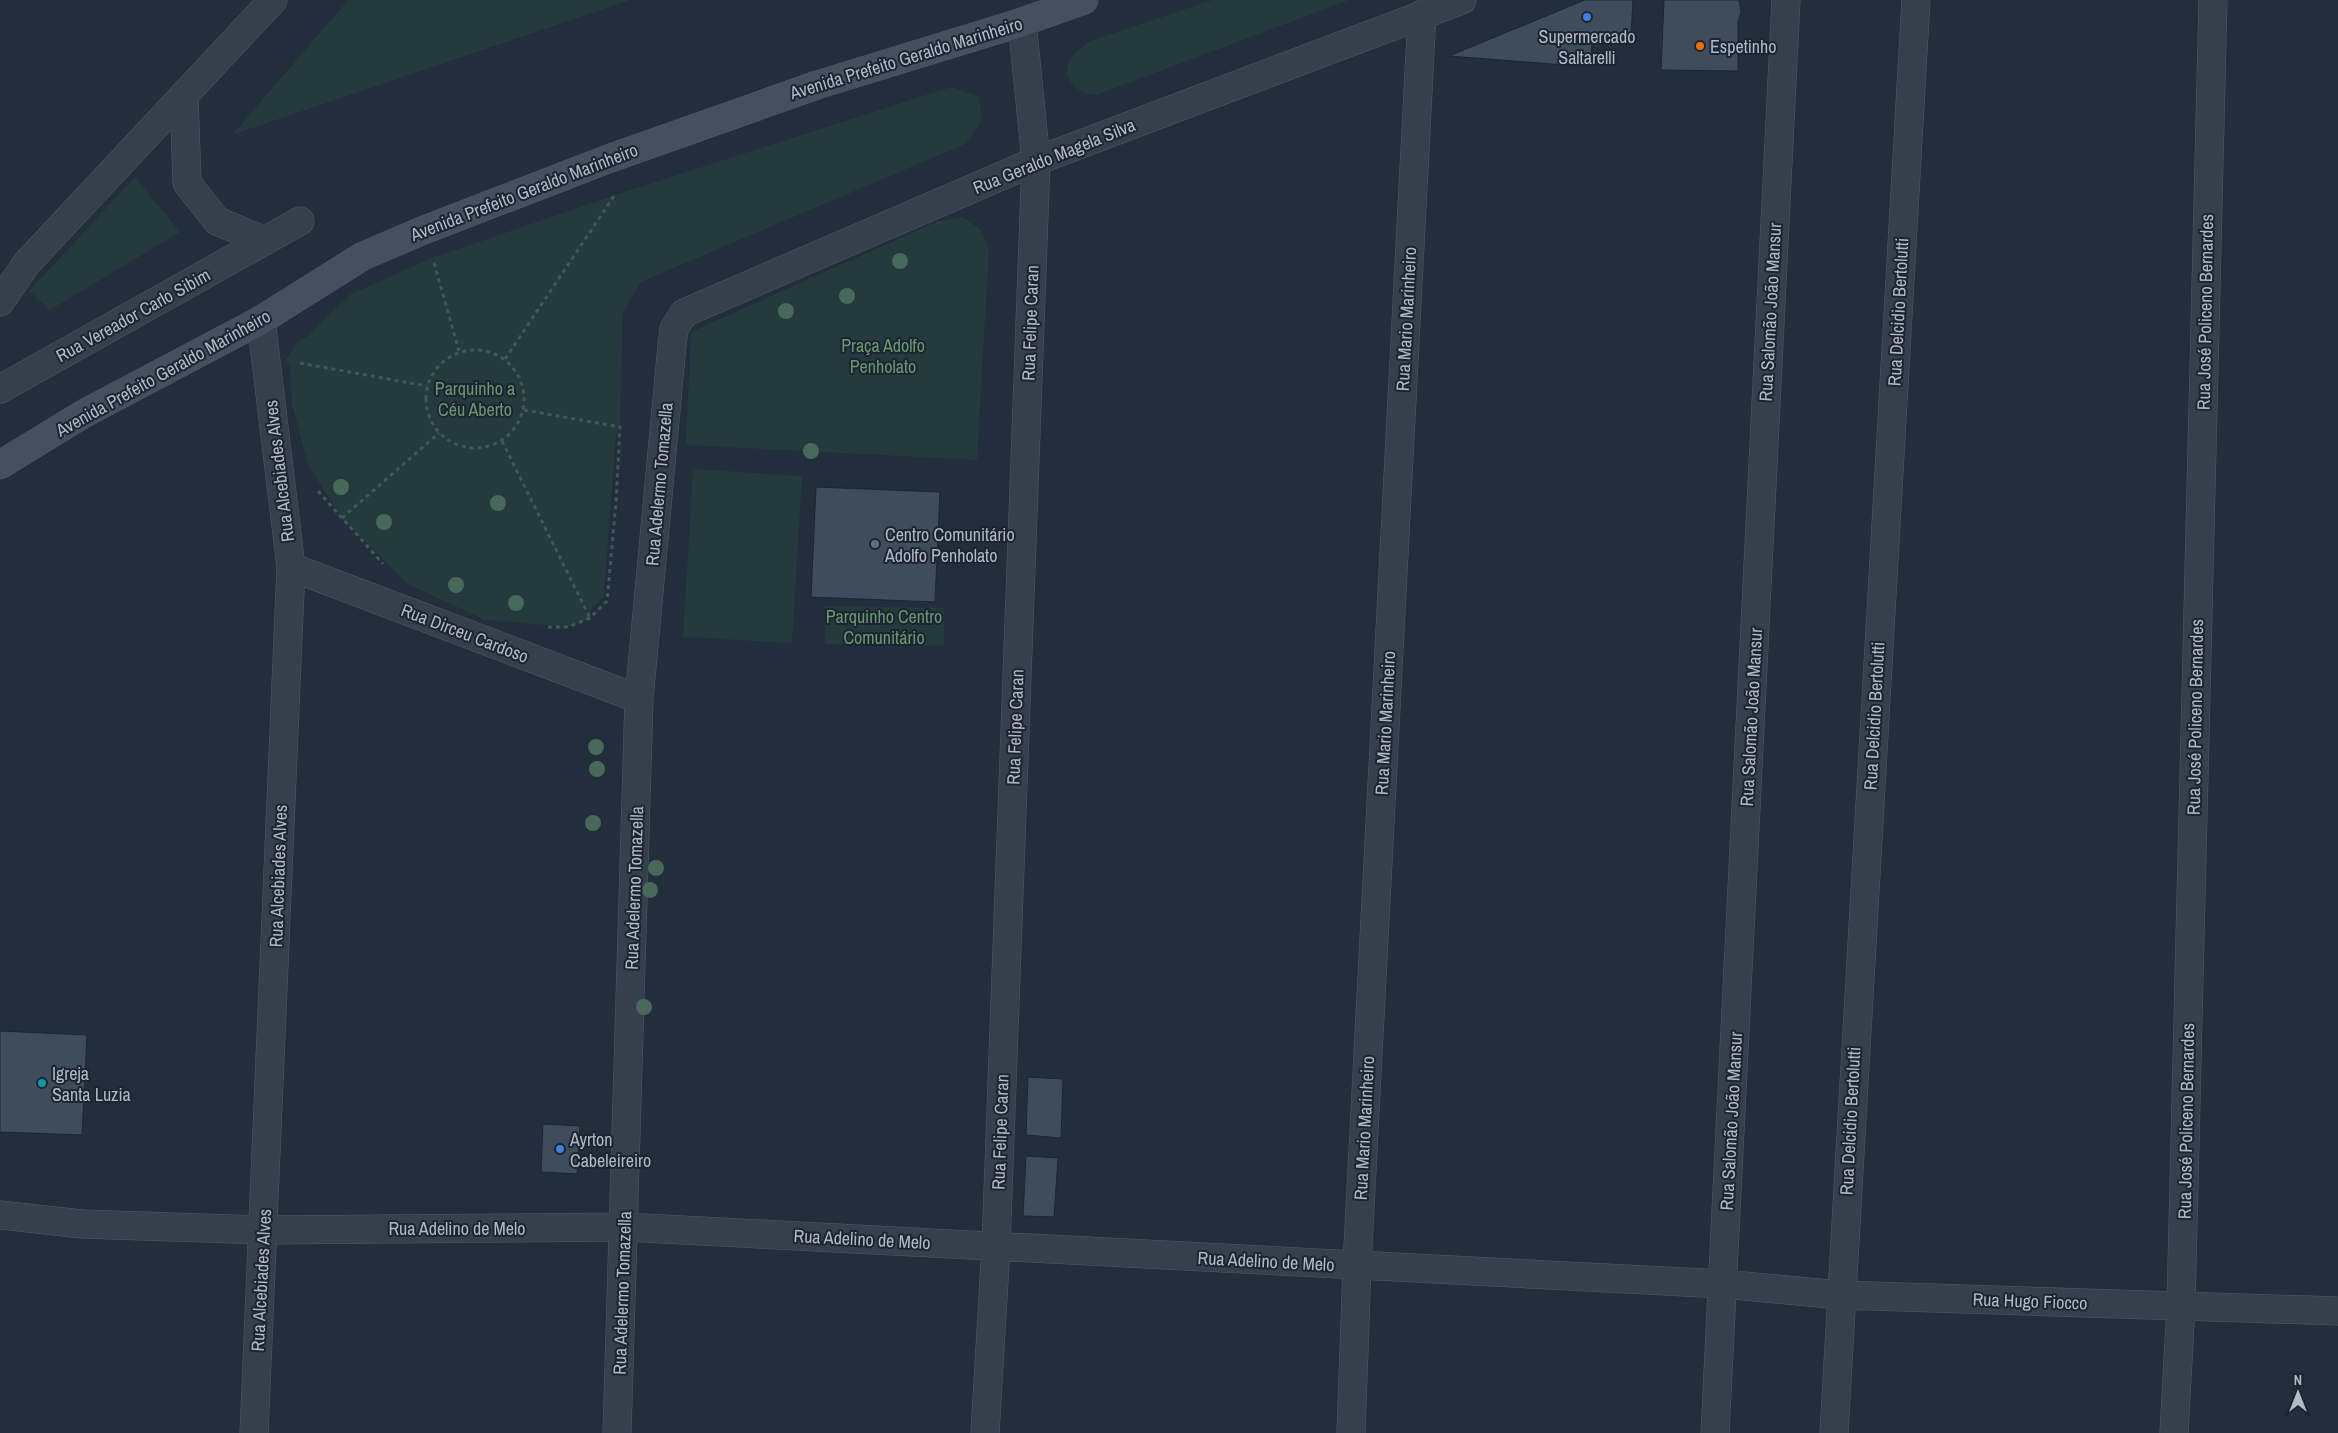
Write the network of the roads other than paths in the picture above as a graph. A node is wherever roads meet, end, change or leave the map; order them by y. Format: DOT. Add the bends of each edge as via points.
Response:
graph roads {
  1 [pos="273,0"];
  2 [pos="1084,0"];
  3 [pos="1462,0"];
  4 [pos="1786,0"];
  5 [pos="1916,0"];
  6 [pos="2213,0"];
  7 [pos="1422,14"];
  8 [pos="1022,22"];
  9 [pos="184,95"];
  10 [pos="1036,161"];
  11 [pos="300,221"];
  12 [pos="265,241"];
  13 [pos="0,302"];
  14 [pos="261,320"];
  15 [pos="672,345"];
  16 [pos="0,390"];
  17 [pos="0,465"];
  18 [pos="291,568"];
  19 [pos="640,699"];
  20 [pos="0,1215"];
  21 [pos="624,1227"];
  22 [pos="263,1230"];
  23 [pos="996,1246"];
  24 [pos="1357,1266"];
  25 [pos="1723,1284"];
  26 [pos="1840,1295"];
  27 [pos="2181,1305"];
  28 [pos="2338,1311"];
  29 [pos="254,1433"];
  30 [pos="617,1433"];
  31 [pos="985,1433"];
  32 [pos="1351,1433"];
  33 [pos="1715,1433"];
  34 [pos="1834,1433"];
  35 [pos="2174,1433"];
  1 -- 9 [label="street"];
  2 -- 8 [label="main road, Avenida Prefeito Geraldo Marinheiro"];
  3 -- 7 [label="street, Rua Geraldo Magela Silva"];
  4 -- 25 [label="street, Rua Salomão João Mansur"];
  5 -- 26 [label="street, Rua Delcidio Bertolutti"];
  6 -- 27 [label="street, Rua José Policeno Bernardes"];
  7 -- 10 [label="street, Rua Geraldo Magela Silva"];
  7 -- 24 [label="street, Rua Mario Marinheiro"];
  8 -- 10 [label="street, Rua Felipe Caran"];
  8 -- 14 [label="main road, Avenida Prefeito Geraldo Marinheiro" via="817,85 608,159 433,226 363,256"];
  9 -- 12 [label="street" via="187,182 217,221"];
  9 -- 13 [label="street" via="27,264"];
  10 -- 15 [label="street, Rua Geraldo Magela Silva" via="684,313 674,329"];
  10 -- 23 [label="street, Rua Felipe Caran"];
  11 -- 12 [label="street, Rua Vereador Carlo Sibim"];
  12 -- 16 [label="street, Rua Vereador Carlo Sibim"];
  14 -- 17 [label="main road, Avenida Prefeito Geraldo Marinheiro" via="85,413"];
  14 -- 18 [label="street, Rua Alcebiades Alves"];
  15 -- 19 [label="street, Rua Adelermo Tomazella"];
  18 -- 19 [label="street, Rua Dirceu Cardoso"];
  18 -- 22 [label="street, Rua Alcebiades Alves"];
  19 -- 21 [label="street, Rua Adelermo Tomazella"];
  20 -- 22 [label="street, Rua Adelino de Melo" via="82,1224"];
  21 -- 22 [label="street, Rua Adelino de Melo"];
  21 -- 23 [label="street, Rua Adelino de Melo"];
  21 -- 30 [label="street, Rua Adelermo Tomazella"];
  22 -- 29 [label="street, Rua Alcebiades Alves"];
  23 -- 24 [label="street, Rua Adelino de Melo"];
  23 -- 31 [label="street, Rua Felipe Caran"];
  24 -- 25 [label="street, Rua Adelino de Melo"];
  24 -- 32 [label="street, Rua Mario Marinheiro"];
  25 -- 26 [label="street, Rua Hugo Fiocco"];
  25 -- 33 [label="street, Rua Salomão João Mansur"];
  26 -- 27 [label="street, Rua Hugo Fiocco"];
  26 -- 34 [label="street, Rua Delcidio Bertolutti"];
  27 -- 28 [label="street, Rua Hugo Fiocco"];
  27 -- 35 [label="street, Rua José Policeno Bernardes"];
}
